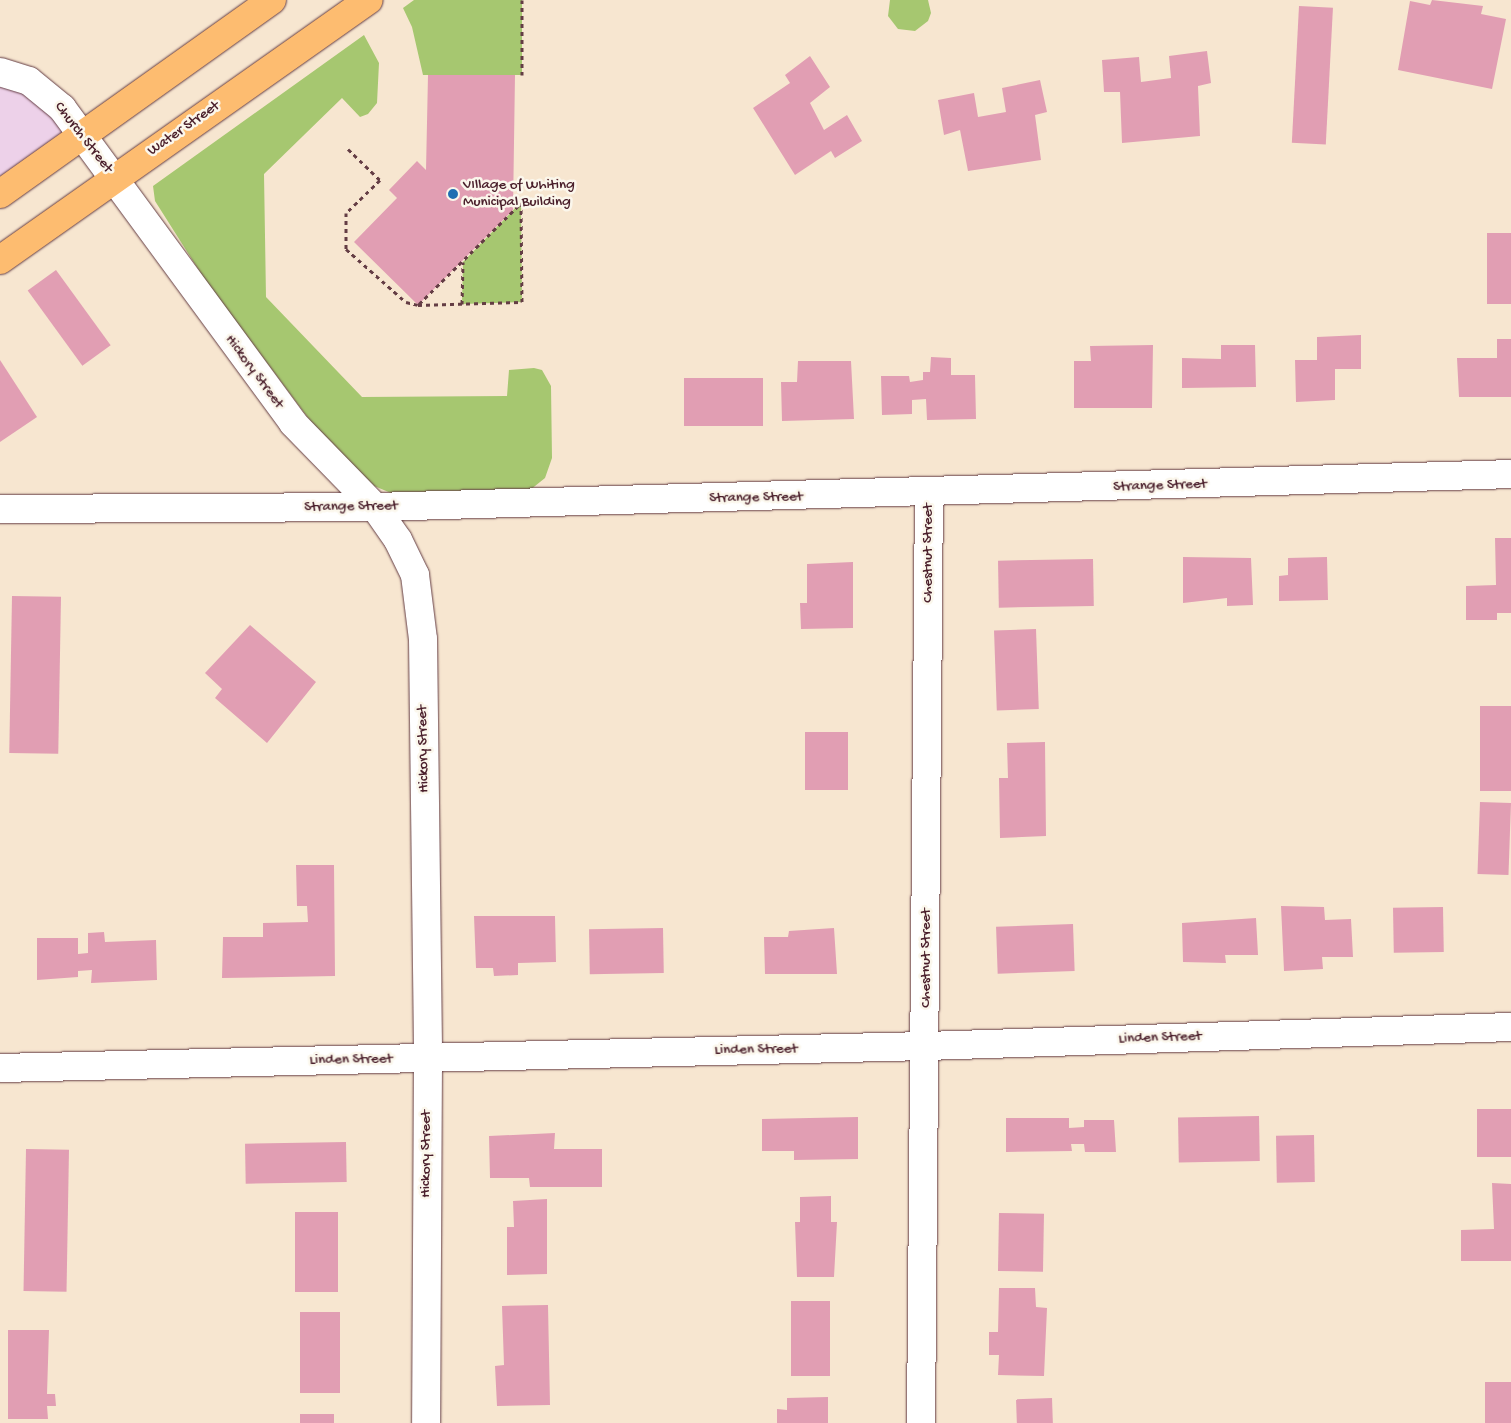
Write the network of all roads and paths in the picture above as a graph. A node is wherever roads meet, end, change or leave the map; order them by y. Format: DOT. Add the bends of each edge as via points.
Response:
graph roads {
  1 [pos="272,0"];
  2 [pos="369,0"];
  3 [pos="522,0"];
  4 [pos="0,72"];
  5 [pos="522,75"];
  6 [pos="82,134"];
  7 [pos="348,149"];
  8 [pos="114,178"];
  9 [pos="0,194"];
  10 [pos="0,260"];
  11 [pos="463,262"];
  12 [pos="462,304"];
  13 [pos="418,305"];
  14 [pos="1511,474"];
  15 [pos="929,493"];
  16 [pos="375,507"];
  17 [pos="0,509"];
  18 [pos="1511,1027"];
  19 [pos="926,1046"];
  20 [pos="428,1059"];
  21 [pos="0,1068"];
  22 [pos="426,1423"];
  23 [pos="922,1423"];
  1 -- 6 [label="main road"];
  2 -- 8 [label="main road, Water Street"];
  3 -- 5 [label="path"];
  4 -- 6 [label="street, Church Street" via="19,76 45,92"];
  6 -- 8 [label="street, Church Street"];
  6 -- 9 [label="main road"];
  7 -- 13 [label="path" via="380,180 346,213 346,249 406,302"];
  8 -- 10 [label="main road, Water Street"];
  8 -- 16 [label="street, Hickory Street" via="293,423"];
  11 -- 12 [label="path"];
  11 -- 12 [label="path" via="521,202 522,302"];
  11 -- 13 [label="path"];
  12 -- 13 [label="path"];
  14 -- 15 [label="street, Strange Street"];
  15 -- 16 [label="street, Strange Street"];
  15 -- 19 [label="street, Chestnut Street"];
  16 -- 17 [label="street, Strange Street"];
  16 -- 20 [label="street, Hickory Street" via="398,540 415,575 423,639"];
  18 -- 19 [label="street, Linden Street"];
  19 -- 20 [label="street, Linden Street"];
  19 -- 23 [label="street, Chestnut Street"];
  20 -- 21 [label="street, Linden Street"];
  20 -- 22 [label="street, Hickory Street"];
}
